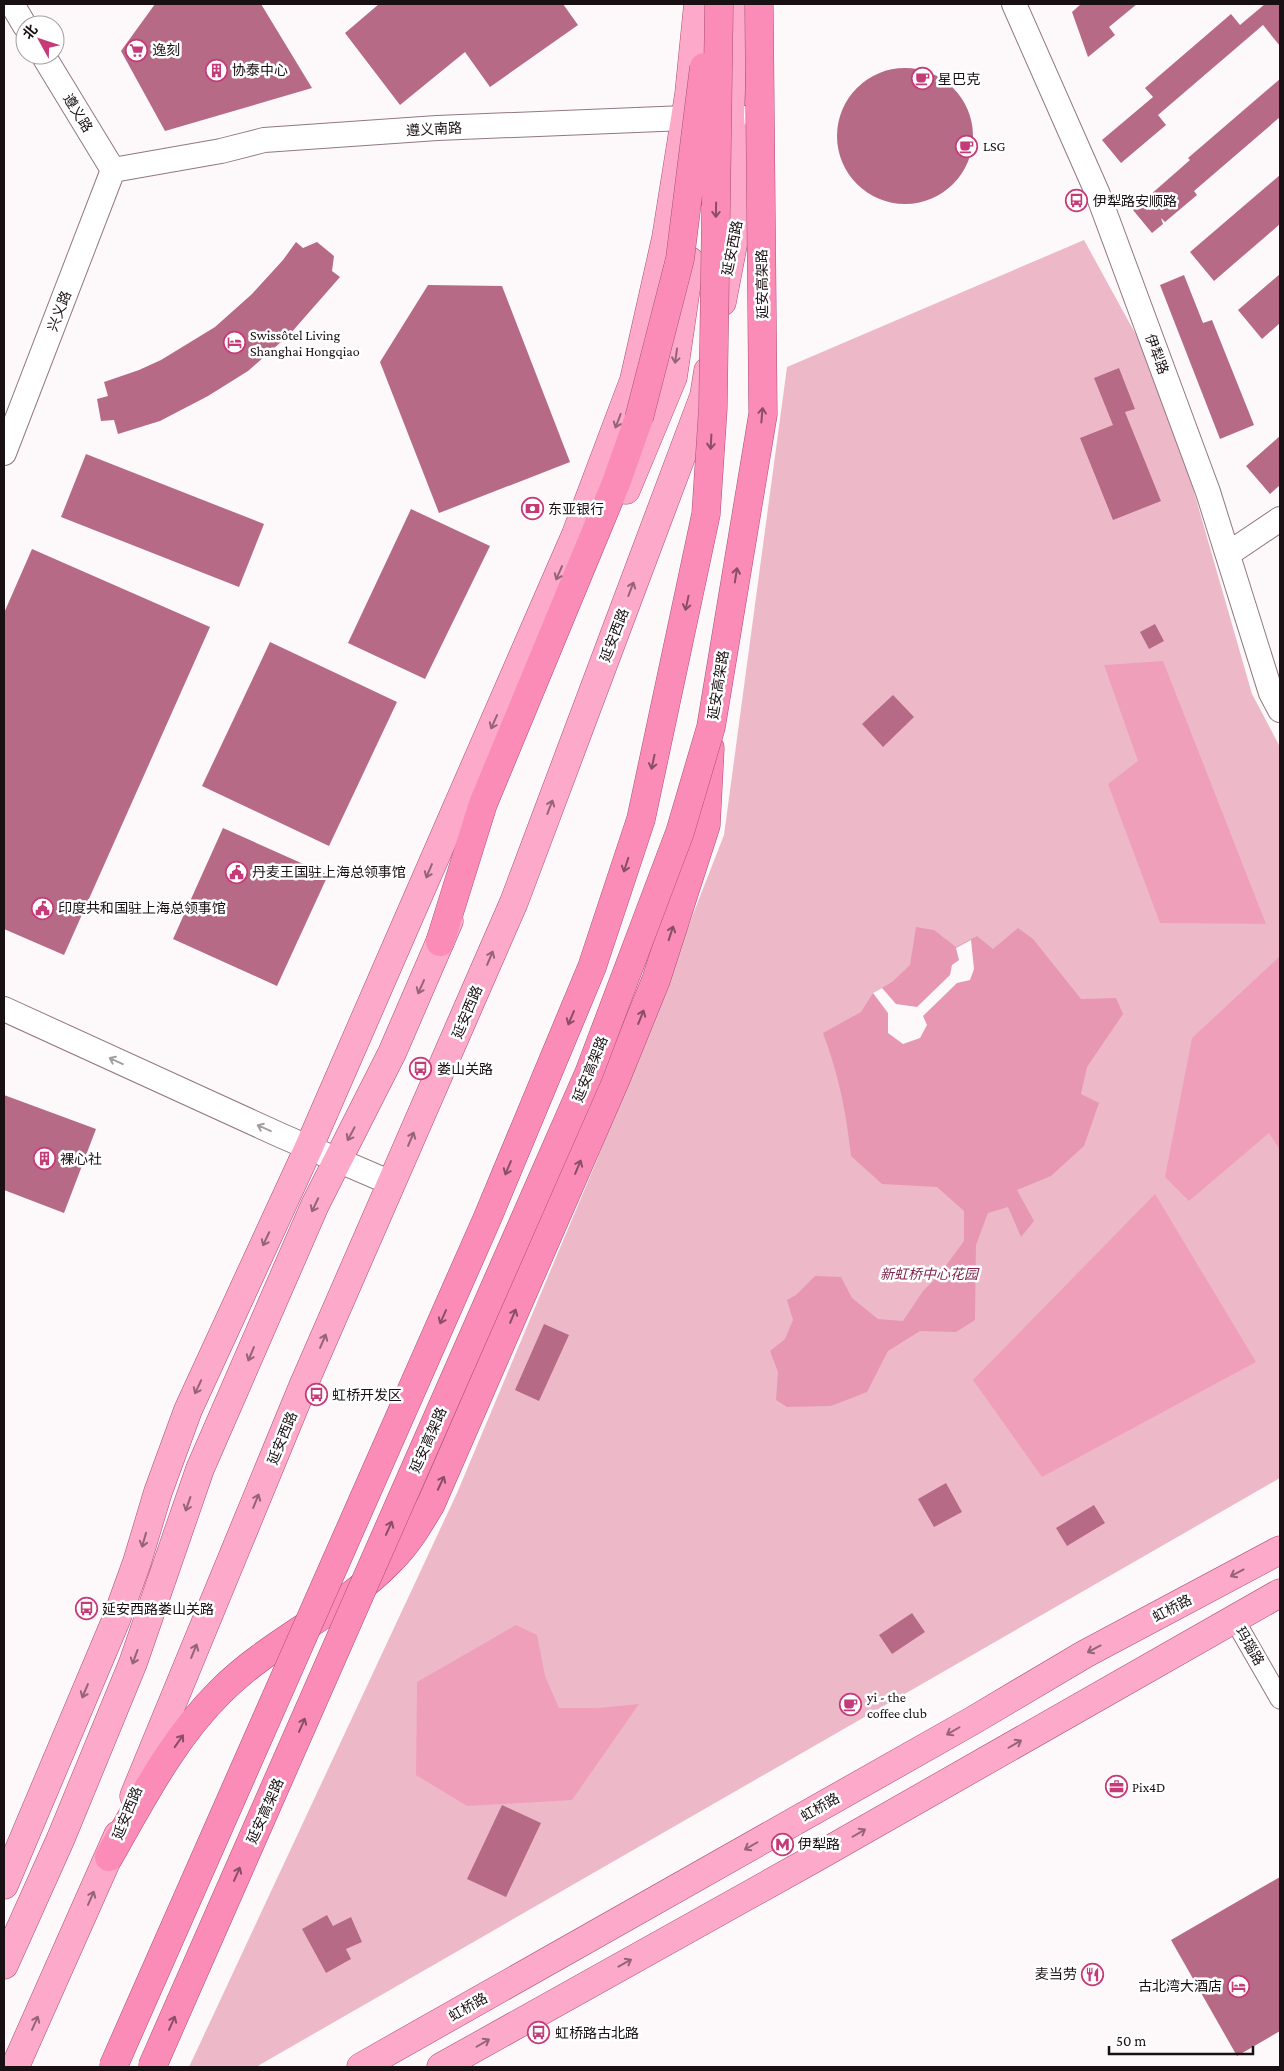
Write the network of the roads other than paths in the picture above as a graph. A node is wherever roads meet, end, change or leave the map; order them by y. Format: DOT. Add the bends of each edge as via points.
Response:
graph roads {
  1 [pos="12,4"];
  2 [pos="698,4"];
  3 [pos="713,4"];
  4 [pos="719,4"];
  5 [pos="734,4"];
  6 [pos="759,4"];
  7 [pos="770,4"];
  8 [pos="1014,4"];
  9 [pos="18,15"];
  10 [pos="49,65"];
  11 [pos="708,118"];
  12 [pos="758,118"];
  13 [pos="113,170"];
  14 [pos="738,215"];
  15 [pos="4,453"];
  16 [pos="1280,519"];
  17 [pos="1228,554"];
  18 [pos="1280,710"];
  19 [pos="711,727"];
  20 [pos="440,942"];
  21 [pos="4,1009"];
  22 [pos="309,1148"];
  23 [pos="337,1161"];
  24 [pos="391,1183"];
  25 [pos="1280,1550"];
  26 [pos="1280,1593"];
  27 [pos="1234,1619"];
  28 [pos="1280,1699"];
  29 [pos="109,1857"];
  30 [pos="4,1885"];
  31 [pos="4,1965"];
  32 [pos="17,2065"];
  33 [pos="113,2067"];
  34 [pos="152,2067"];
  35 [pos="361,2067"];
  36 [pos="441,2067"];
  1 -- 9 [label="street"];
  2 -- 11 [label="main road"];
  3 -- 11 [label="main road"];
  3 -- 20 [label="highway, bridge" via="680,259 639,418 616,483 483,804"];
  4 -- 33 [label="highway, one-way, bridge" via="713,408 706,514 641,819 592,967 490,1210"];
  5 -- 11 [label="main road"];
  19 -- 6 [label="highway, 延安高架路, one-way, bridge" via="763,414"];
  7 -- 12 [label="main road, 延安西路" via="767,72"];
  8 -- 17 [label="street, 伊犁路" via="1097,192"];
  10 -- 13 [label="street, 遵义路"];
  11 -- 12 [label="street, 遵义南路"];
  11 -- 13 [label="street, 遵义南路" via="437,128 264,140"];
  11 -- 14 [label="main road"];
  11 -- 20 [label="main road, one-way" via="673,377"];
  11 -- 22 [label="main road, one-way" via="666,238 634,380 572,543"];
  12 -- 14 [label="main road, 延安西路"];
  13 -- 15 [label="street, 兴义路"];
  24 -- 14 [label="main road, 延安西路, one-way" via="514,902 704,396"];
  16 -- 17 [label="street"];
  17 -- 18 [label="street, 伊犁路" via="1271,693"];
  29 -- 19 [label="highway, one-way, bridge" via="160,1767 220,1691 248,1667 356,1591 391,1560 411,1538 431,1504 656,980 706,825"];
  34 -- 19 [label="highway, 延安高架路, one-way, bridge" via="589,1073 680,832"];
  20 -- 23 [label="main road, one-way" via="392,1053"];
  22 -- 21 [label="street, one-way"];
  22 -- 23 [label="street"];
  22 -- 30 [label="main road, one-way" via="188,1410 116,1620"];
  23 -- 24 [label="street"];
  23 -- 31 [label="main road, one-way" via="200,1469 133,1663 61,1838"];
  29 -- 24 [label="main road, 延安西路, one-way" via="303,1386"];
  25 -- 35 [label="main road, 虹桥路, one-way" via="1085,1654"];
  26 -- 27 [label="main road"];
  27 -- 28 [label="street, 玛瑙路"];
  36 -- 27 [label="main road, one-way"];
  32 -- 29 [label="main road, 延安西路, one-way"];
}
